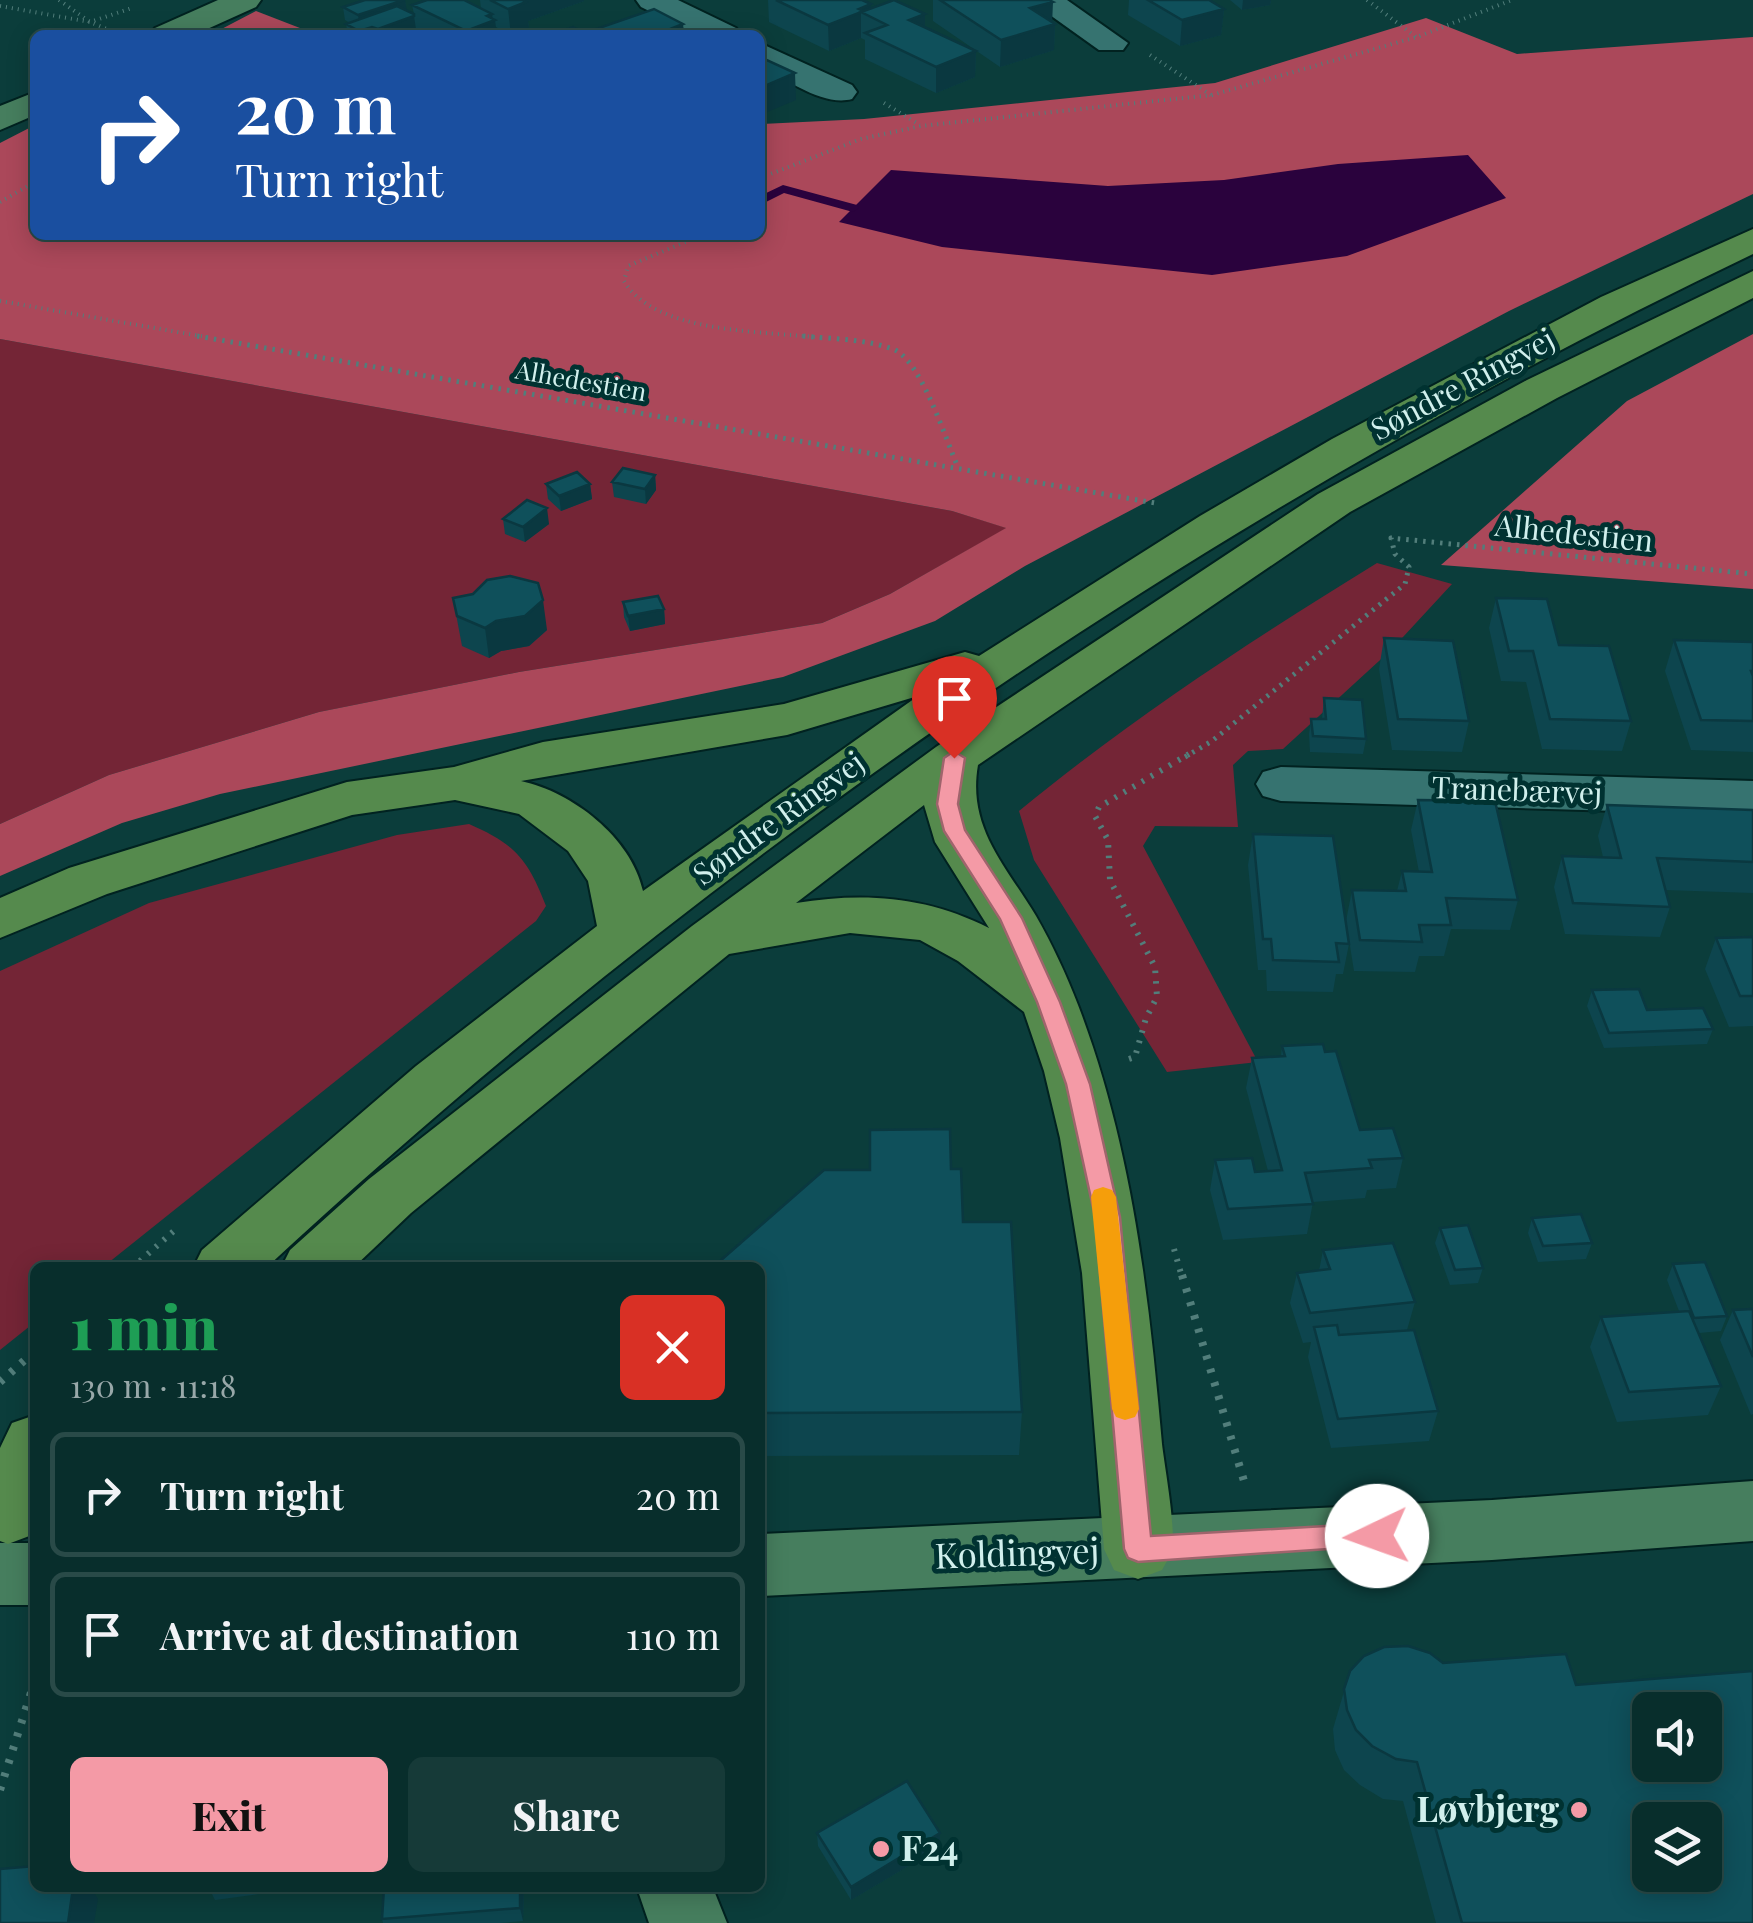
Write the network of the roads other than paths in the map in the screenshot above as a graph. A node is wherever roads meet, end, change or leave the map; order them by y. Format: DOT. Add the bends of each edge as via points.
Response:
graph roads {
  1 [pos="244,0"];
  2 [pos="652,0"];
  3 [pos="1045,0"];
  4 [pos="178,30"];
  5 [pos="714,30"];
  6 [pos="1111,43"];
  7 [pos="765,55"];
  8 [pos="840,92"];
  9 [pos="30,104"];
  10 [pos="0,119"];
  11 [pos="1753,240"];
  12 [pos="1753,283"];
  13 [pos="1020,650"];
  14 [pos="954,758"];
  15 [pos="455,783"];
  16 [pos="1281,784"];
  17 [pos="1753,798"];
  18 [pos="0,919"];
  19 [pos="625,932"];
  20 [pos="711,939"];
  21 [pos="1048,1002"];
  22 [pos="231,1262"];
  23 [pos="318,1262"];
  24 [pos="30,1468"];
  25 [pos="1753,1511"];
  26 [pos="16,1537"];
  27 [pos="1138,1549"];
  28 [pos="765,1564"];
  29 [pos="676,1892"];
  30 [pos="688,1923"];
  1 -- 4 [label="street"];
  2 -- 5 [label="street"];
  3 -- 6 [label="street"];
  7 -- 8 [label="street"];
  9 -- 10 [label="street"];
  11 -- 13 [label="main road, Søndre Ringvej" via="1382,428"];
  12 -- 14 [label="main road, Søndre Ringvej" via="1334,503"];
  13 -- 15 [label="main road" via="787,719 544,758"];
  13 -- 19 [label="main road, Søndre Ringvej" via="841,771"];
  14 -- 20 [label="main road, Søndre Ringvej"];
  14 -- 21 [label="main road" via="948,804 955,831 1010,918"];
  15 -- 18 [label="main road" via="347,799 88,881"];
  15 -- 19 [label="main road" via="535,800 586,839 614,879"];
  16 -- 17 [label="street, Tranebærvej"];
  19 -- 22 [label="main road, Søndre Ringvej" via="398,1113"];
  20 -- 21 [label="main road" via="838,914 906,918 969,942"];
  20 -- 23 [label="main road, Søndre Ringvej" via="390,1196"];
  21 -- 27 [label="main road" via="1078,1084 1108,1217"];
  24 -- 26 [label="main road"];
  25 -- 27 [label="street, Koldingvej"];
  27 -- 28 [label="street, Koldingvej"];
  29 -- 30 [label="street"];
}
